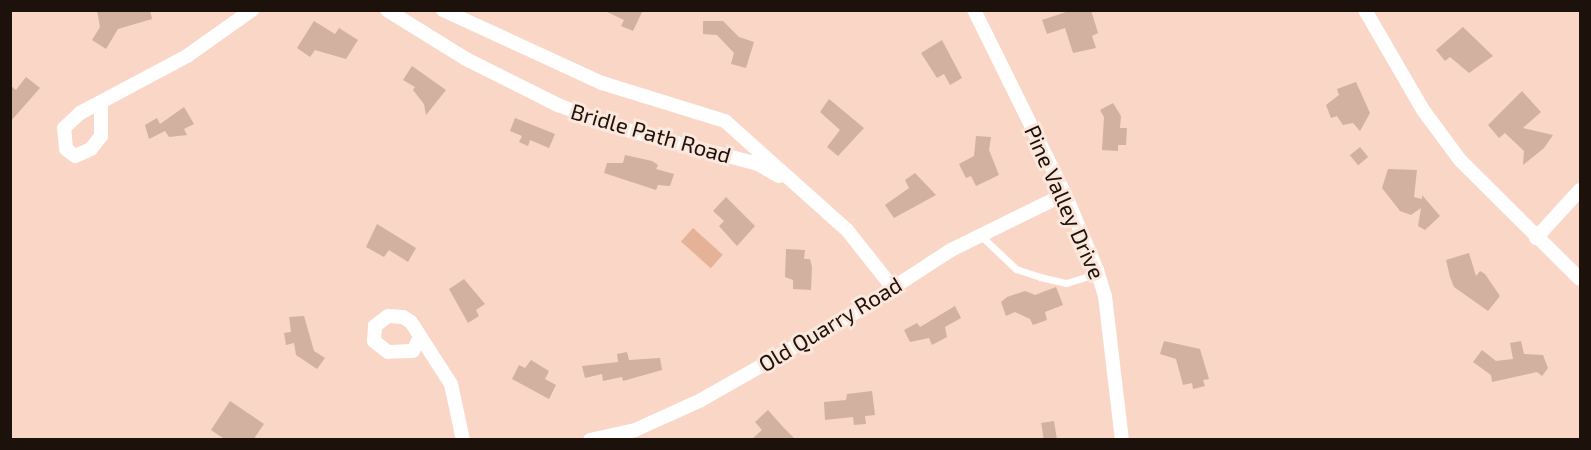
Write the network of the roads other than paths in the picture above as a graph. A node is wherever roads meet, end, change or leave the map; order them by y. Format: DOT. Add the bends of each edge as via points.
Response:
graph roads {
  1 [pos="252,10"];
  2 [pos="387,10"];
  3 [pos="443,10"];
  4 [pos="974,10"];
  5 [pos="1365,10"];
  6 [pos="101,103"];
  7 [pos="791,182"];
  8 [pos="1581,190"];
  9 [pos="1065,194"];
  10 [pos="979,234"];
  11 [pos="1536,238"];
  12 [pos="1098,273"];
  13 [pos="1581,279"];
  14 [pos="893,288"];
  15 [pos="419,339"];
  16 [pos="463,440"];
  17 [pos="590,440"];
  18 [pos="1122,440"];
  1 -- 6 [label="street" via="196,50"];
  2 -- 7 [label="street, Bridle Path Road" via="466,59 558,105 619,128 758,164"];
  3 -- 7 [label="street, Bridle Path Road" via="602,83 725,121"];
  4 -- 9 [label="street, Pine Valley Drive"];
  5 -- 11 [label="street" via="1423,110 1460,160"];
  7 -- 14 [label="street, Bridle Path Road" via="847,230"];
  8 -- 11 [label="street"];
  9 -- 10 [label="street, Old Quarry Road"];
  9 -- 12 [label="street, Pine Valley Drive"];
  10 -- 12 [label="lane" via="1016,269 1040,277 1066,282"];
  10 -- 14 [label="street, Old Quarry Road"];
  11 -- 13 [label="street"];
  12 -- 18 [label="street, Pine Valley Drive" via="1105,296"];
  14 -- 17 [label="street, Old Quarry Road" via="701,400 635,430"];
  15 -- 16 [label="street" via="439,361 451,384"];
}
